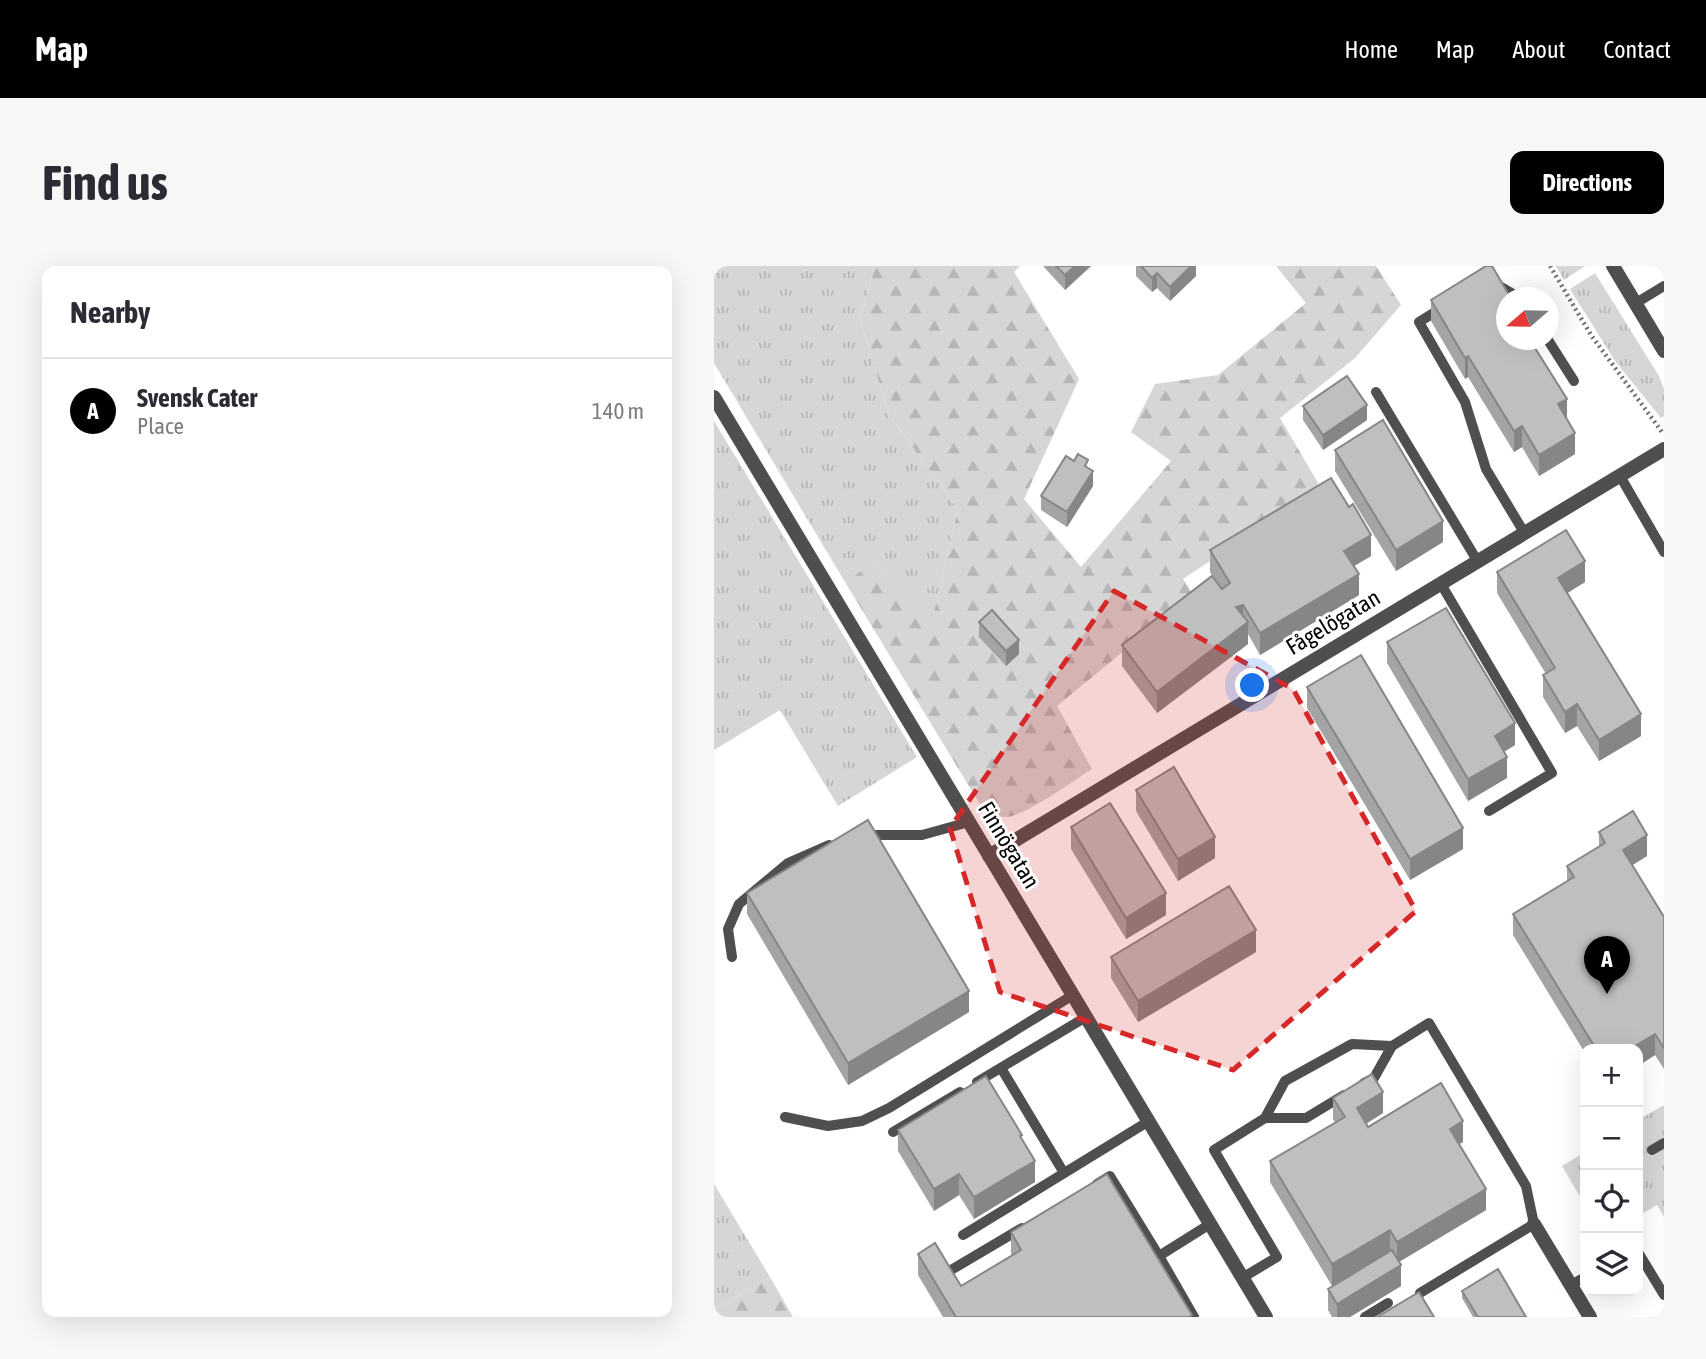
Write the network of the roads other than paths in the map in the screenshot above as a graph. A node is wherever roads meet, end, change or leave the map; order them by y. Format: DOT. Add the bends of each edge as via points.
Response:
graph roads {
  1 [pos="1613,266"];
  2 [pos="1489,280"];
  3 [pos="1664,286"];
  4 [pos="1501,287"];
  5 [pos="1454,301"];
  6 [pos="1636,303"];
  7 [pos="1554,350"];
  8 [pos="1664,351"];
  9 [pos="1574,381"];
  10 [pos="1376,392"];
  11 [pos="714,397"];
  12 [pos="1664,449"];
  13 [pos="1620,476"];
  14 [pos="1525,534"];
  15 [pos="1664,552"];
  16 [pos="1478,562"];
  17 [pos="1441,584"];
  18 [pos="1489,811"];
  19 [pos="969,822"];
  20 [pos="849,837"];
  21 [pos="836,842"];
  22 [pos="989,856"];
  23 [pos="732,957"];
  24 [pos="1073,995"];
  25 [pos="1086,1017"];
  26 [pos="1392,1046"];
  27 [pos="1001,1068"];
  28 [pos="785,1117"];
  29 [pos="1265,1118"];
  30 [pos="1149,1121"];
  31 [pos="893,1132"];
  32 [pos="1664,1143"];
  33 [pos="1652,1150"];
  34 [pos="1064,1173"];
  35 [pos="1087,1190"];
  36 [pos="1030,1223"];
  37 [pos="1210,1224"];
  38 [pos="1534,1224"];
  39 [pos="963,1235"];
  40 [pos="1159,1255"];
  41 [pos="1643,1260"];
  42 [pos="951,1270"];
  43 [pos="1242,1278"];
  44 [pos="1580,1279"];
  45 [pos="1571,1285"];
  46 [pos="1420,1293"];
  47 [pos="1664,1295"];
  48 [pos="1388,1303"];
  49 [pos="1194,1317"];
  50 [pos="1266,1317"];
  51 [pos="1365,1317"];
  52 [pos="1590,1317"];
  1 -- 6 [label="street"];
  2 -- 4 [label="lane"];
  3 -- 6 [label="lane"];
  5 -- 14 [label="lane" via="1419,322 1465,402 1486,469"];
  6 -- 8 [label="street"];
  7 -- 9 [label="lane"];
  10 -- 16 [label="lane"];
  11 -- 19 [label="street, Finnögatan"];
  12 -- 13 [label="street, Fågelögatan"];
  13 -- 14 [label="street, Fågelögatan"];
  13 -- 15 [label="lane"];
  14 -- 16 [label="street, Fågelögatan"];
  16 -- 17 [label="street, Fågelögatan"];
  17 -- 18 [label="lane" via="1552,773"];
  17 -- 22 [label="street, Fågelögatan"];
  19 -- 20 [label="lane" via="922,835"];
  19 -- 22 [label="street, Finnögatan"];
  21 -- 23 [label="lane" via="788,863 739,904 728,929"];
  22 -- 24 [label="street, Finnögatan"];
  24 -- 25 [label="street, Finnögatan"];
  24 -- 28 [label="lane" via="862,1121 828,1126"];
  25 -- 27 [label="lane"];
  25 -- 30 [label="street, Finnögatan"];
  26 -- 29 [label="lane" via="1374,1078 1306,1118"];
  26 -- 29 [label="lane" via="1352,1044 1285,1081"];
  26 -- 38 [label="lane" via="1429,1023 1526,1186"];
  27 -- 31 [label="lane"];
  27 -- 34 [label="lane"];
  29 -- 43 [label="lane" via="1214,1150 1277,1257"];
  30 -- 34 [label="lane"];
  30 -- 37 [label="street, Finnögatan"];
  32 -- 33 [label="lane"];
  34 -- 39 [label="lane"];
  35 -- 40 [label="lane" via="1110,1176"];
  36 -- 42 [label="lane"];
  37 -- 40 [label="lane"];
  37 -- 43 [label="street, Finnögatan"];
  38 -- 45 [label="street"];
  38 -- 46 [label="lane"];
  40 -- 49 [label="lane"];
  41 -- 47 [label="lane"];
  43 -- 50 [label="street, Finnögatan"];
  44 -- 45 [label="lane"];
  45 -- 52 [label="street"];
  48 -- 51 [label="lane"];
}
